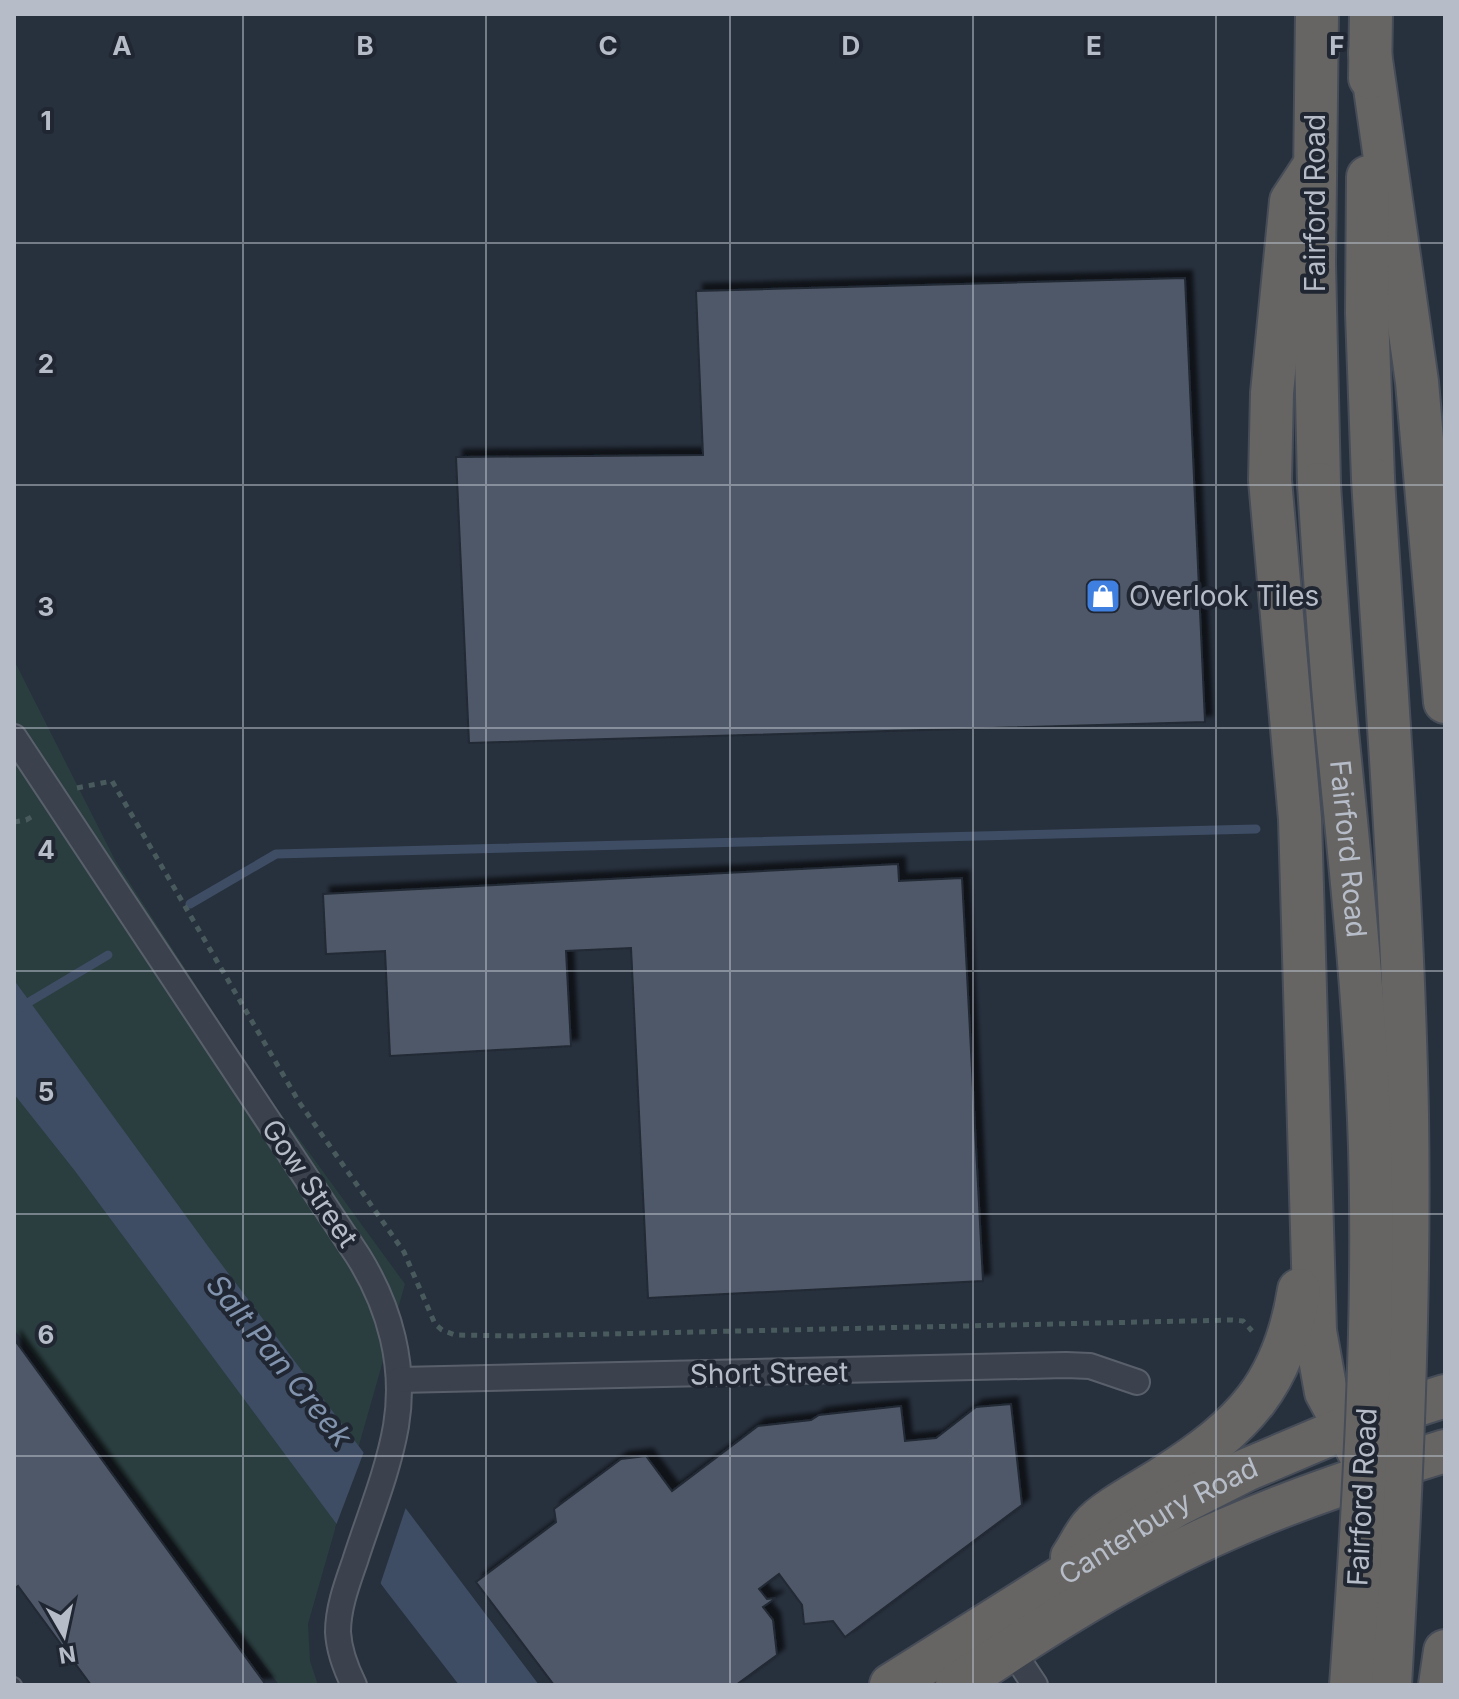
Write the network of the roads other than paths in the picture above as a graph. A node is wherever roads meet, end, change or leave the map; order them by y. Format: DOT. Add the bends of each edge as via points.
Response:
graph roads {
  1 [pos="1317,14"];
  2 [pos="1371,33"];
  3 [pos="1314,166"];
  4 [pos="1445,702"];
  5 [pos="14,737"];
  6 [pos="1310,1213"];
  7 [pos="399,1380"];
  8 [pos="1137,1382"];
  9 [pos="1444,1392"];
  10 [pos="1345,1428"];
  11 [pos="1408,1463"];
  12 [pos="1057,1582"];
  13 [pos="1011,1649"];
  14 [pos="1445,1651"];
  15 [pos="354,1685"];
  16 [pos="891,1685"];
  17 [pos="957,1685"];
  18 [pos="1035,1685"];
  19 [pos="1351,1685"];
  20 [pos="1390,1685"];
  21 [pos="1440,1685"];
  1 -- 3 [label="highway, Fairford Road"];
  2 -- 4 [label="highway" via="1417,382"];
  2 -- 20 [label="highway, Fairford Road, bridge" via="1367,249 1373,479 1401,910 1407,1118 1404,1413"];
  3 -- 6 [label="highway" via="1291,201 1272,393 1270,480 1300,819"];
  3 -- 19 [label="highway, Fairford Road, bridge" via="1319,484 1370,1149 1367,1385"];
  5 -- 7 [label="street, Gow Street" via="369,1274 390,1325"];
  6 -- 10 [label="highway" via="1321,1372"];
  6 -- 12 [label="highway" via="1292,1329 1263,1392 1225,1433 1094,1523"];
  7 -- 8 [label="street, Short Street" via="1066,1365 1090,1366"];
  7 -- 15 [label="street, Gow Street" via="388,1461 344,1593 338,1634"];
  9 -- 10 [label="highway, Canterbury Road"];
  9 -- 11 [label="highway"];
  10 -- 11 [label="highway"];
  10 -- 12 [label="highway, Canterbury Road" via="1175,1506"];
  11 -- 13 [label="highway, Canterbury Road" via="1226,1530 1102,1593"];
  12 -- 16 [label="highway, Canterbury Road"];
  13 -- 17 [label="highway, Canterbury Road"];
  13 -- 18 [label="street"];
  14 -- 21 [label="highway"];
}
